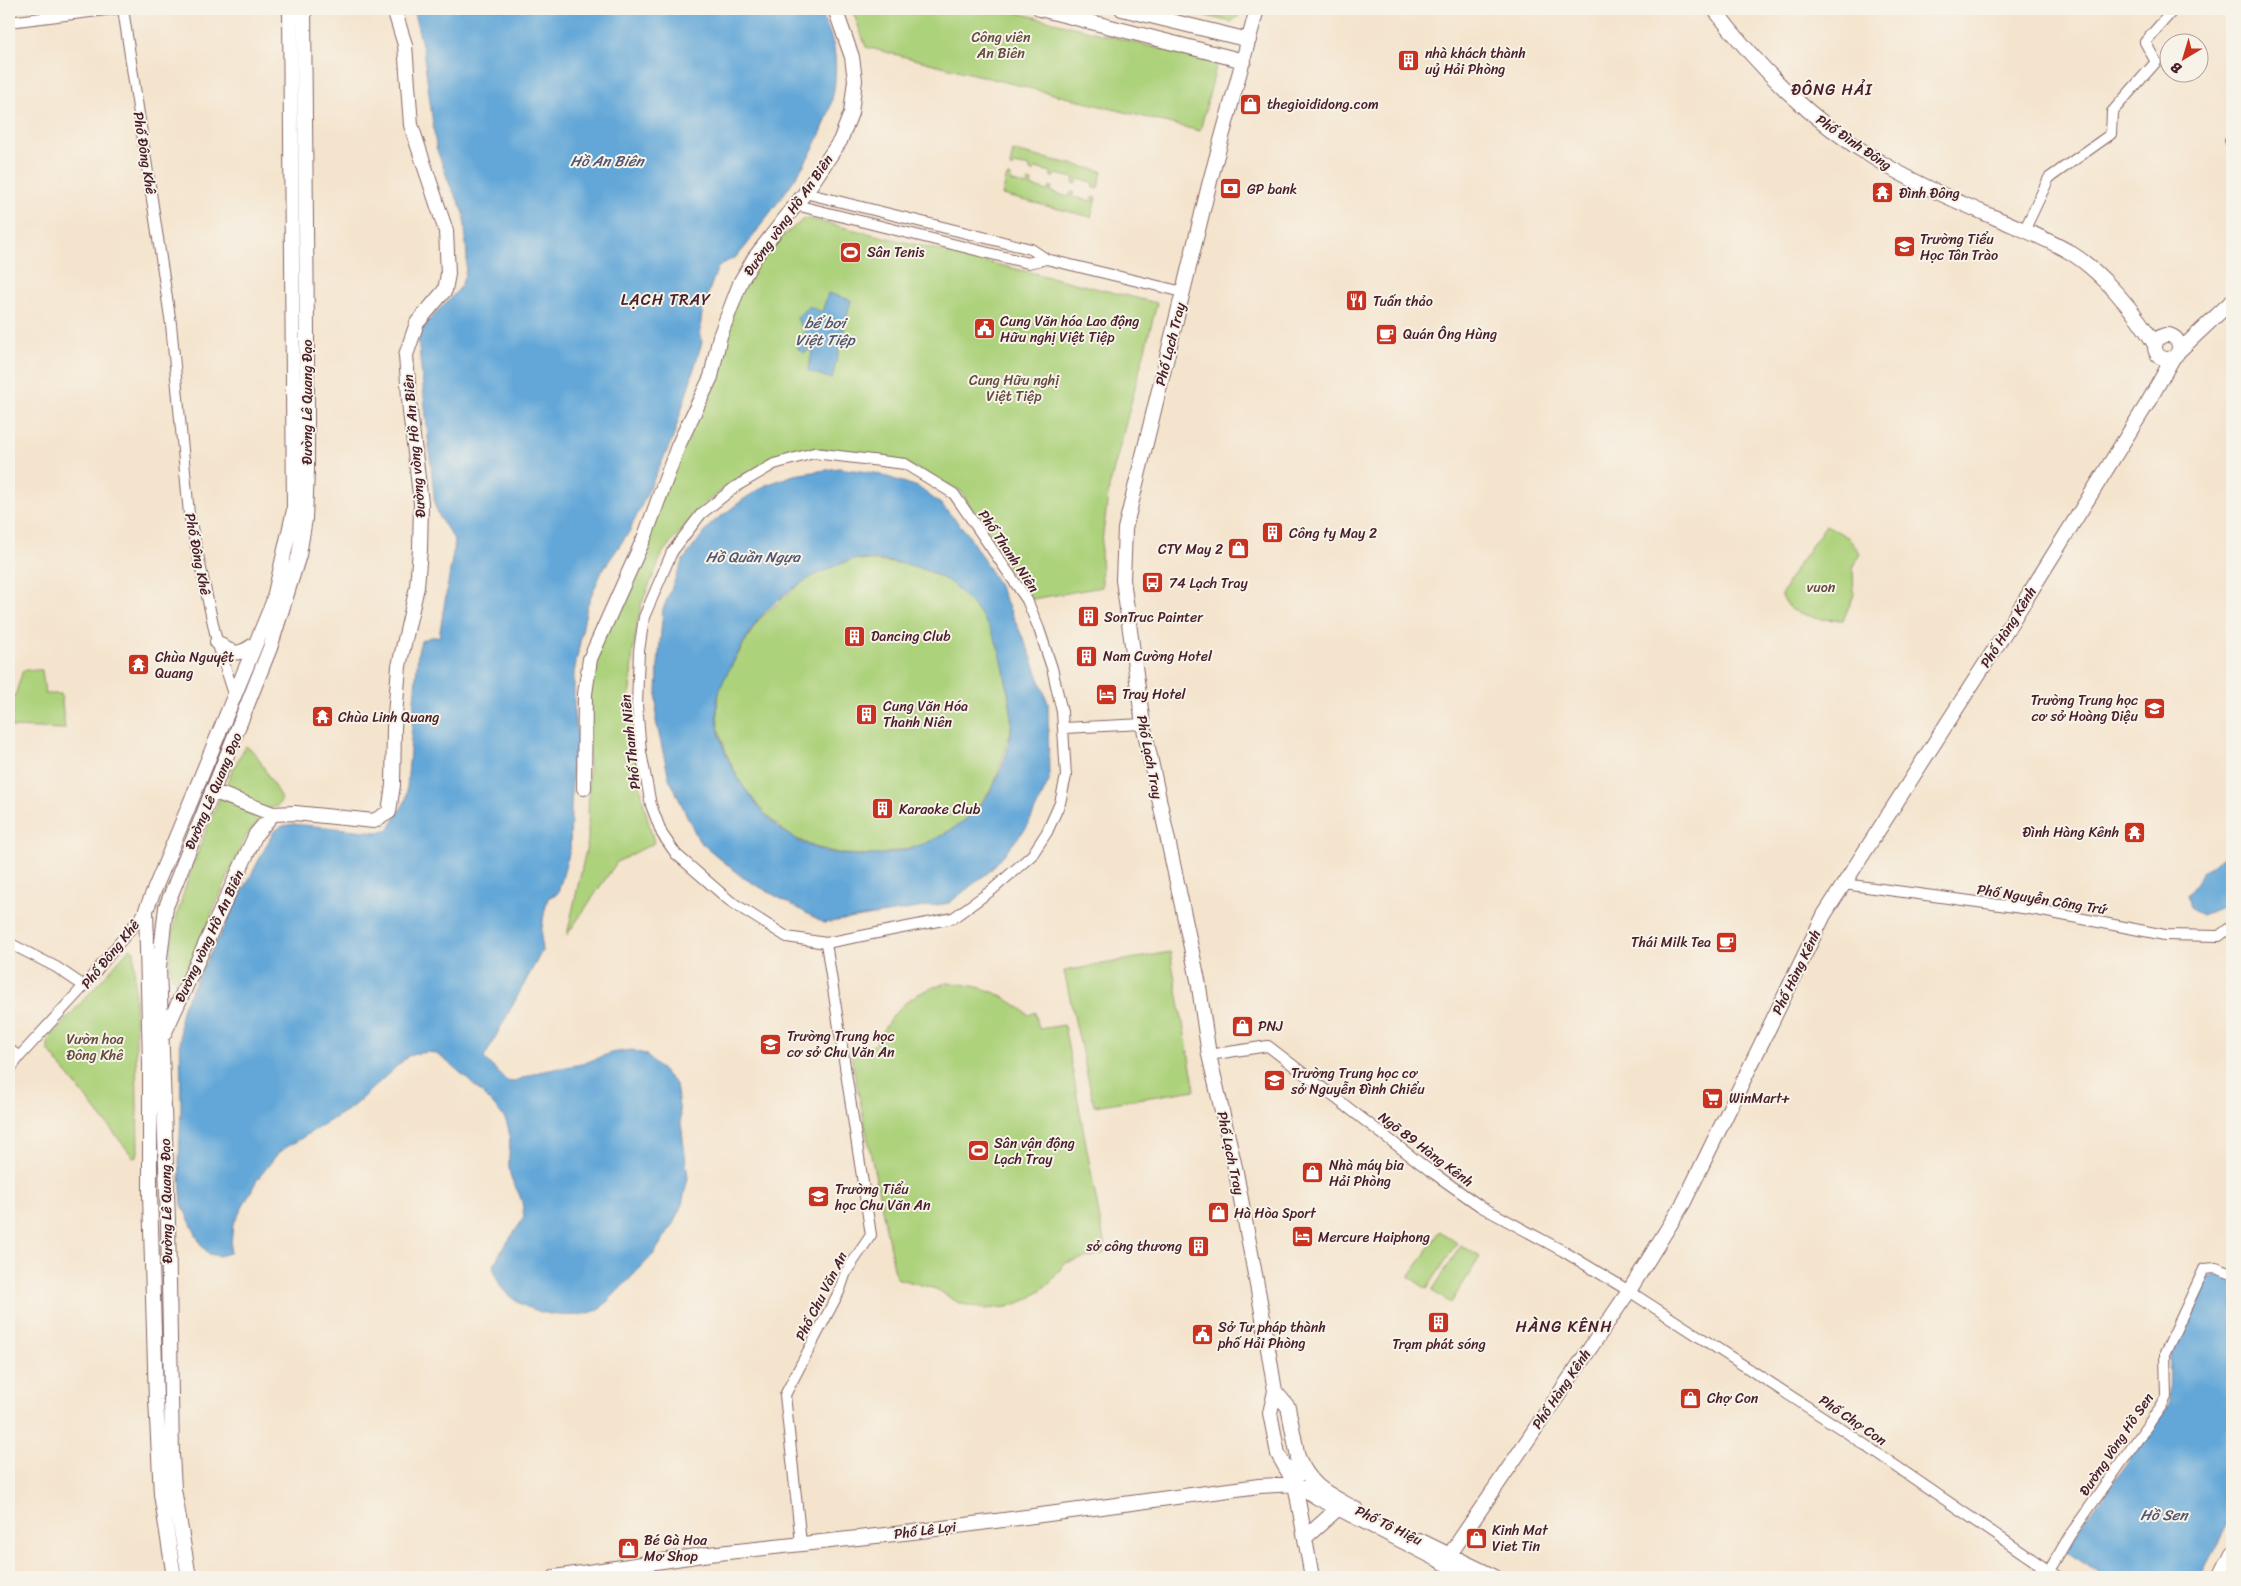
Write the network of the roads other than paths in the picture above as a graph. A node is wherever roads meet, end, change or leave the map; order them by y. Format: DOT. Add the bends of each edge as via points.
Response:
graph roads {
  1 [pos="114,9"];
  2 [pos="122,9"];
  3 [pos="290,9"];
  4 [pos="304,9"];
  5 [pos="394,9"];
  6 [pos="835,9"];
  7 [pos="1040,9"];
  8 [pos="1122,9"];
  9 [pos="1257,9"];
  10 [pos="1714,9"];
  11 [pos="2174,9"];
  12 [pos="9,22"];
  13 [pos="1249,40"];
  14 [pos="1244,61"];
  15 [pos="805,193"];
  16 [pos="796,205"];
  17 [pos="905,218"];
  18 [pos="2024,230"];
  19 [pos="902,231"];
  20 [pos="959,232"];
  21 [pos="956,245"];
  22 [pos="1046,259"];
  23 [pos="1183,292"];
  24 [pos="2232,301"];
  25 [pos="2159,345"];
  26 [pos="2176,350"];
  27 [pos="2158,385"];
  28 [pos="217,642"];
  29 [pos="255,644"];
  30 [pos="234,694"];
  31 [pos="250,702"];
  32 [pos="1143,724"];
  33 [pos="1064,728"];
  34 [pos="584,788"];
  35 [pos="212,791"];
  36 [pos="273,814"];
  37 [pos="1844,884"];
  38 [pos="166,907"];
  39 [pos="146,910"];
  40 [pos="2232,926"];
  41 [pos="9,943"];
  42 [pos="826,943"];
  43 [pos="84,986"];
  44 [pos="162,1038"];
  45 [pos="9,1049"];
  46 [pos="1209,1055"];
  47 [pos="19,1057"];
  48 [pos="150,1062"];
  49 [pos="9,1071"];
  50 [pos="2232,1274"];
  51 [pos="1629,1290"];
  52 [pos="1275,1391"];
  53 [pos="1298,1457"];
  54 [pos="1296,1484"];
  55 [pos="1341,1506"];
  56 [pos="1306,1537"];
  57 [pos="801,1543"];
  58 [pos="2232,1553"];
  59 [pos="1448,1559"];
  60 [pos="2049,1571"];
  61 [pos="174,1577"];
  62 [pos="189,1577"];
  63 [pos="556,1577"];
  64 [pos="1312,1577"];
  65 [pos="1472,1577"];
  66 [pos="1495,1577"];
  67 [pos="2058,1577"];
  68 [pos="2220,1577"];
  1 -- 12 [label="street"];
  2 -- 28 [label="street, Phố Đông Khê" via="170,316 189,514"];
  3 -- 29 [label="street, Đường Lê Quang Đạo" via="294,510 273,602"];
  4 -- 31 [label="street, Đường Lê Quang Đạo" via="305,519 284,605"];
  5 -- 36 [label="street, Đường vòng Hồ An Biên" via="406,45 411,125 446,231 448,260 446,290 417,323 406,355 421,503 420,549 417,587 399,666 393,785 388,812 374,821 295,813"];
  6 -- 15 [label="street, Đường vòng Hồ An Biên" via="852,57 855,80 851,114 840,141"];
  7 -- 14 [label="street"];
  8 -- 13 [label="street"];
  9 -- 13 [label="street, Phố Lạch Tray"];
  10 -- 18 [label="street, Phố Đình Đông" via="1748,54 1796,101 1849,140 1894,170"];
  11 -- 18 [label="street" via="2145,42 2156,62 2112,112 2111,134 2049,178"];
  13 -- 14 [label="street, Phố Lạch Tray"];
  14 -- 23 [label="street, Phố Lạch Tray"];
  15 -- 16 [label="street, Đường vòng Hồ An Biên"];
  15 -- 17 [label="street"];
  16 -- 19 [label="street"];
  16 -- 34 [label="street, Đường vòng Hồ An Biên" via="756,257 733,299 711,377 678,446 645,536 590,659 585,694"];
  17 -- 19 [label="street"];
  17 -- 20 [label="street"];
  18 -- 25 [label="street, Phố Đình Đông" via="2072,253 2110,287"];
  19 -- 21 [label="street"];
  20 -- 21 [label="street"];
  20 -- 22 [label="street" via="1031,249"];
  21 -- 22 [label="street" via="1028,263"];
  22 -- 23 [label="street"];
  23 -- 32 [label="street, Phố Lạch Tray" via="1125,529 1123,580"];
  24 -- 26 [label="street, Phố Hàng Kênh"];
  25 -- 26 [label="street" via="2170,336"];
  25 -- 26 [label="street" via="2165,359"];
  25 -- 27 [label="street"];
  26 -- 27 [label="street, Phố Hàng Kênh"];
  27 -- 37 [label="street, Phố Hàng Kênh"];
  28 -- 29 [label="street" via="235,654 243,653"];
  28 -- 30 [label="street, Phố Đông Khê"];
  29 -- 30 [label="street, Đường Lê Quang Đạo"];
  30 -- 31 [label="street"];
  30 -- 39 [label="street, Phố Đông Khê"];
  31 -- 35 [label="street, Đường Lê Quang Đạo"];
  32 -- 33 [label="street"];
  32 -- 46 [label="street, Phố Lạch Tray" via="1198,980"];
  33 -- 42 [label="street, Phố Thanh Niên" via="1066,776 1060,803 1032,855 953,918"];
  33 -- 42 [label="street, Phố Thanh Niên" via="1052,668 1026,600 954,494 914,469 905,464 814,454 774,464 701,514 672,552 644,617 637,705 651,806 662,834 676,854 730,901 787,938"];
  35 -- 36 [label="street, Đường vòng Hồ An Biên"];
  35 -- 38 [label="street, Đường Lê Quang Đạo"];
  36 -- 44 [label="street, Đường vòng Hồ An Biên" via="256,834"];
  37 -- 40 [label="street, Phố Nguyễn Công Trứ" via="2037,910 2166,935 2219,936"];
  37 -- 51 [label="street, Phố Hàng Kênh" via="1824,915 1689,1193"];
  38 -- 39 [label="street"];
  38 -- 44 [label="street, Đường Lê Quang Đạo" via="159,967"];
  39 -- 43 [label="street, Phố Đông Khê"];
  39 -- 48 [label="street, Đường Lê Quang Đạo"];
  41 -- 43 [label="street"];
  42 -- 57 [label="street, Phố Chu Văn An" via="871,1236 846,1272 839,1292 785,1395"];
  43 -- 47 [label="street, Phố Đông Khê"];
  44 -- 48 [label="street, Đường vòng Hồ An Biên"];
  44 -- 62 [label="street, Đường Lê Quang Đạo" via="174,1481"];
  45 -- 47 [label="street"];
  46 -- 51 [label="street, Ngõ 89 Hàng Kênh" via="1268,1046 1480,1206"];
  46 -- 52 [label="street, Phố Lạch Tray" via="1236,1176"];
  47 -- 49 [label="street, Phố Đông Khê"];
  48 -- 61 [label="street, Đường Lê Quang Đạo" via="156,1400 161,1494"];
  50 -- 60 [label="street, Đường Vòng Hồ Sen" via="2216,1268 2204,1269 2165,1353 2166,1397 2162,1406 2070,1535"];
  51 -- 59 [label="street, Phố Hàng Kênh"];
  51 -- 60 [label="street, Phố Chợ Con" via="1859,1440"];
  52 -- 53 [label="street, Phố Lạch Tray" via="1288,1407"];
  52 -- 54 [label="street, Phố Lạch Tray" via="1270,1413 1278,1454"];
  53 -- 54 [label="street, Phố Lạch Tray"];
  53 -- 55 [label="street, Phố Tô Hiệu" via="1306,1475"];
  54 -- 55 [label="street, Phố Tô Hiệu"];
  54 -- 56 [label="street"];
  54 -- 57 [label="street, Phố Lê Lợi"];
  55 -- 56 [label="street"];
  55 -- 59 [label="street, Phố Tô Hiệu"];
  56 -- 64 [label="street"];
  57 -- 63 [label="street, Phố Lê Lợi"];
  58 -- 68 [label="street"];
  59 -- 65 [label="street, Phố Tô Hiệu"];
  59 -- 66 [label="street, Phố Tô Hiệu"];
  60 -- 67 [label="street, Phố Chợ Con"];
}
